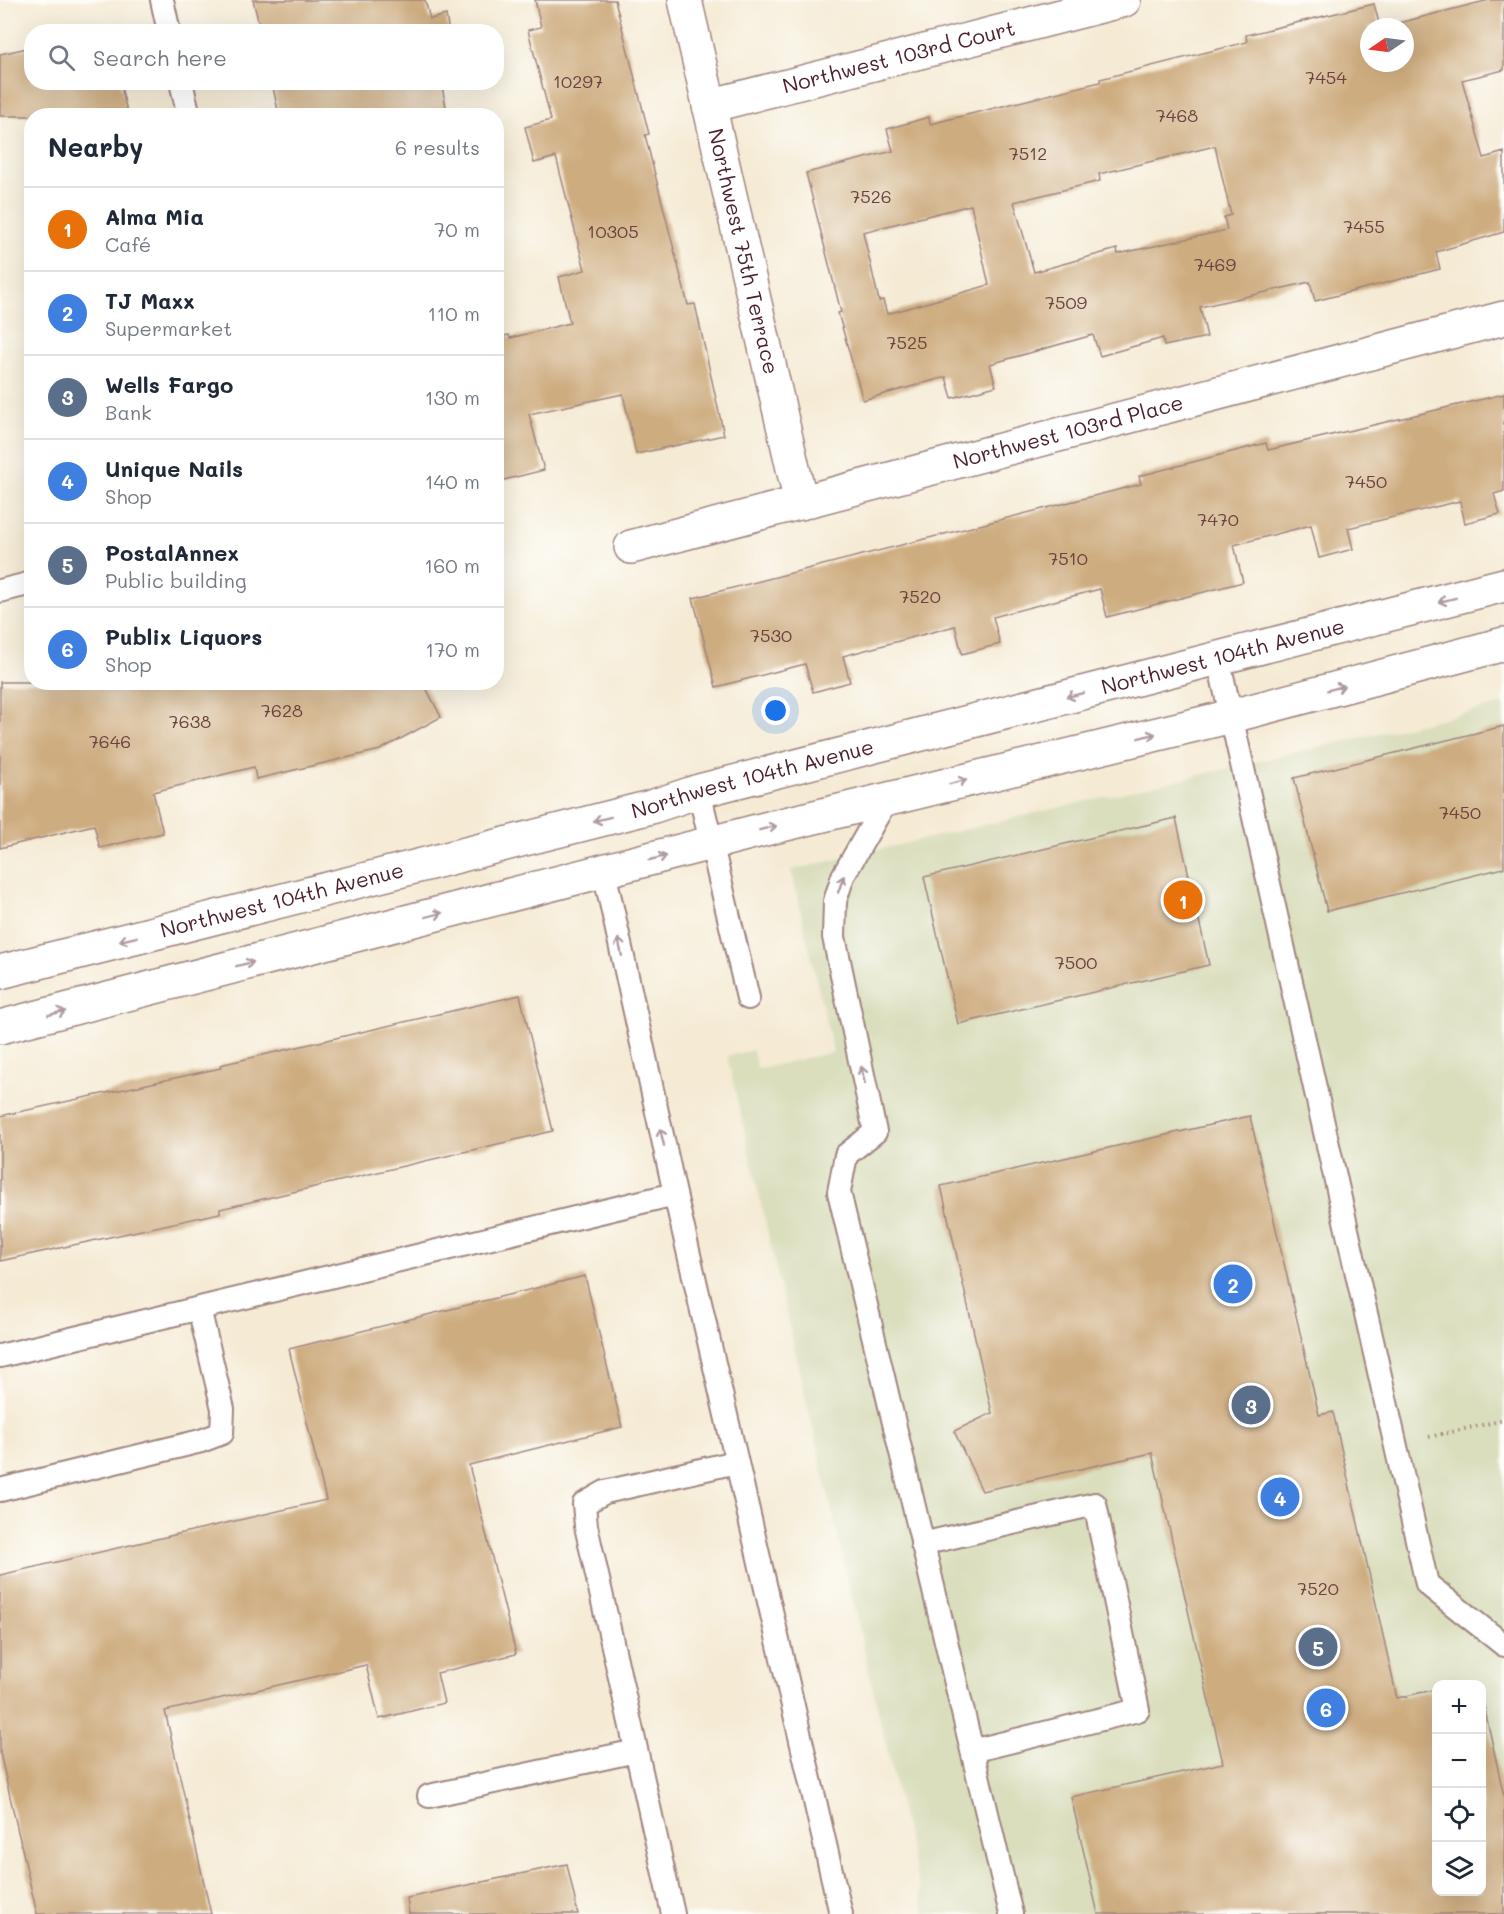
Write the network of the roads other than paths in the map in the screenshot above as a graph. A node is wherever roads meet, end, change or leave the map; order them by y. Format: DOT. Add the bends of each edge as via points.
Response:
graph roads {
  1 [pos="162,0"];
  2 [pos="685,0"];
  3 [pos="1125,0"];
  4 [pos="167,24"];
  5 [pos="183,90"];
  6 [pos="709,106"];
  7 [pos="187,108"];
  8 [pos="1504,318"];
  9 [pos="801,503"];
  10 [pos="631,547"];
  11 [pos="24,585"];
  12 [pos="1504,585"];
  13 [pos="0,591"];
  14 [pos="1504,644"];
  15 [pos="1218,658"];
  16 [pos="1232,716"];
  17 [pos="699,791"];
  18 [pos="887,799"];
  19 [pos="712,844"];
  20 [pos="604,871"];
  21 [pos="0,972"];
  22 [pos="748,998"];
  23 [pos="0,1027"];
  24 [pos="675,1194"];
  25 [pos="199,1308"];
  26 [pos="0,1356"];
  27 [pos="736,1462"];
  28 [pos="0,1490"];
  29 [pos="922,1544"];
  30 [pos="1504,1645"];
  31 [pos="972,1750"];
  32 [pos="636,1751"];
  33 [pos="429,1796"];
  34 [pos="673,1914"];
  35 [pos="841,1914"];
  36 [pos="1011,1914"];
  1 -- 4 [label="lane"];
  2 -- 6 [label="street, Northwest 75th Terrace"];
  3 -- 6 [label="street, Northwest 103rd Court"];
  5 -- 7 [label="lane"];
  6 -- 9 [label="street, Northwest 75th Terrace"];
  8 -- 9 [label="street, Northwest 103rd Place"];
  9 -- 10 [label="street, Northwest 103rd Place"];
  11 -- 13 [label="lane"];
  12 -- 15 [label="street, Northwest 104th Avenue, one-way"];
  16 -- 14 [label="street, one-way"];
  15 -- 16 [label="lane"];
  15 -- 17 [label="street, Northwest 104th Avenue, one-way"];
  18 -- 16 [label="street, one-way"];
  16 -- 30 [label="lane" via="1427,1584"];
  17 -- 19 [label="lane"];
  17 -- 21 [label="street, Northwest 104th Avenue, one-way" via="651,807"];
  19 -- 18 [label="street, one-way"];
  29 -- 18 [label="lane, one-way" via="839,1192 846,1155 875,1132 834,937 835,901 843,876"];
  20 -- 19 [label="street, one-way"];
  19 -- 22 [label="lane"];
  23 -- 20 [label="street, one-way"];
  24 -- 20 [label="lane, one-way"];
  24 -- 25 [label="lane"];
  24 -- 27 [label="lane"];
  25 -- 26 [label="lane"];
  25 -- 28 [label="lane" via="223,1408 222,1433"];
  27 -- 32 [label="lane" via="605,1492 584,1504"];
  27 -- 35 [label="lane"];
  29 -- 31 [label="lane"];
  29 -- 31 [label="lane" via="1095,1504 1138,1710"];
  31 -- 36 [label="lane"];
  32 -- 33 [label="lane"];
  32 -- 34 [label="lane"];
}
